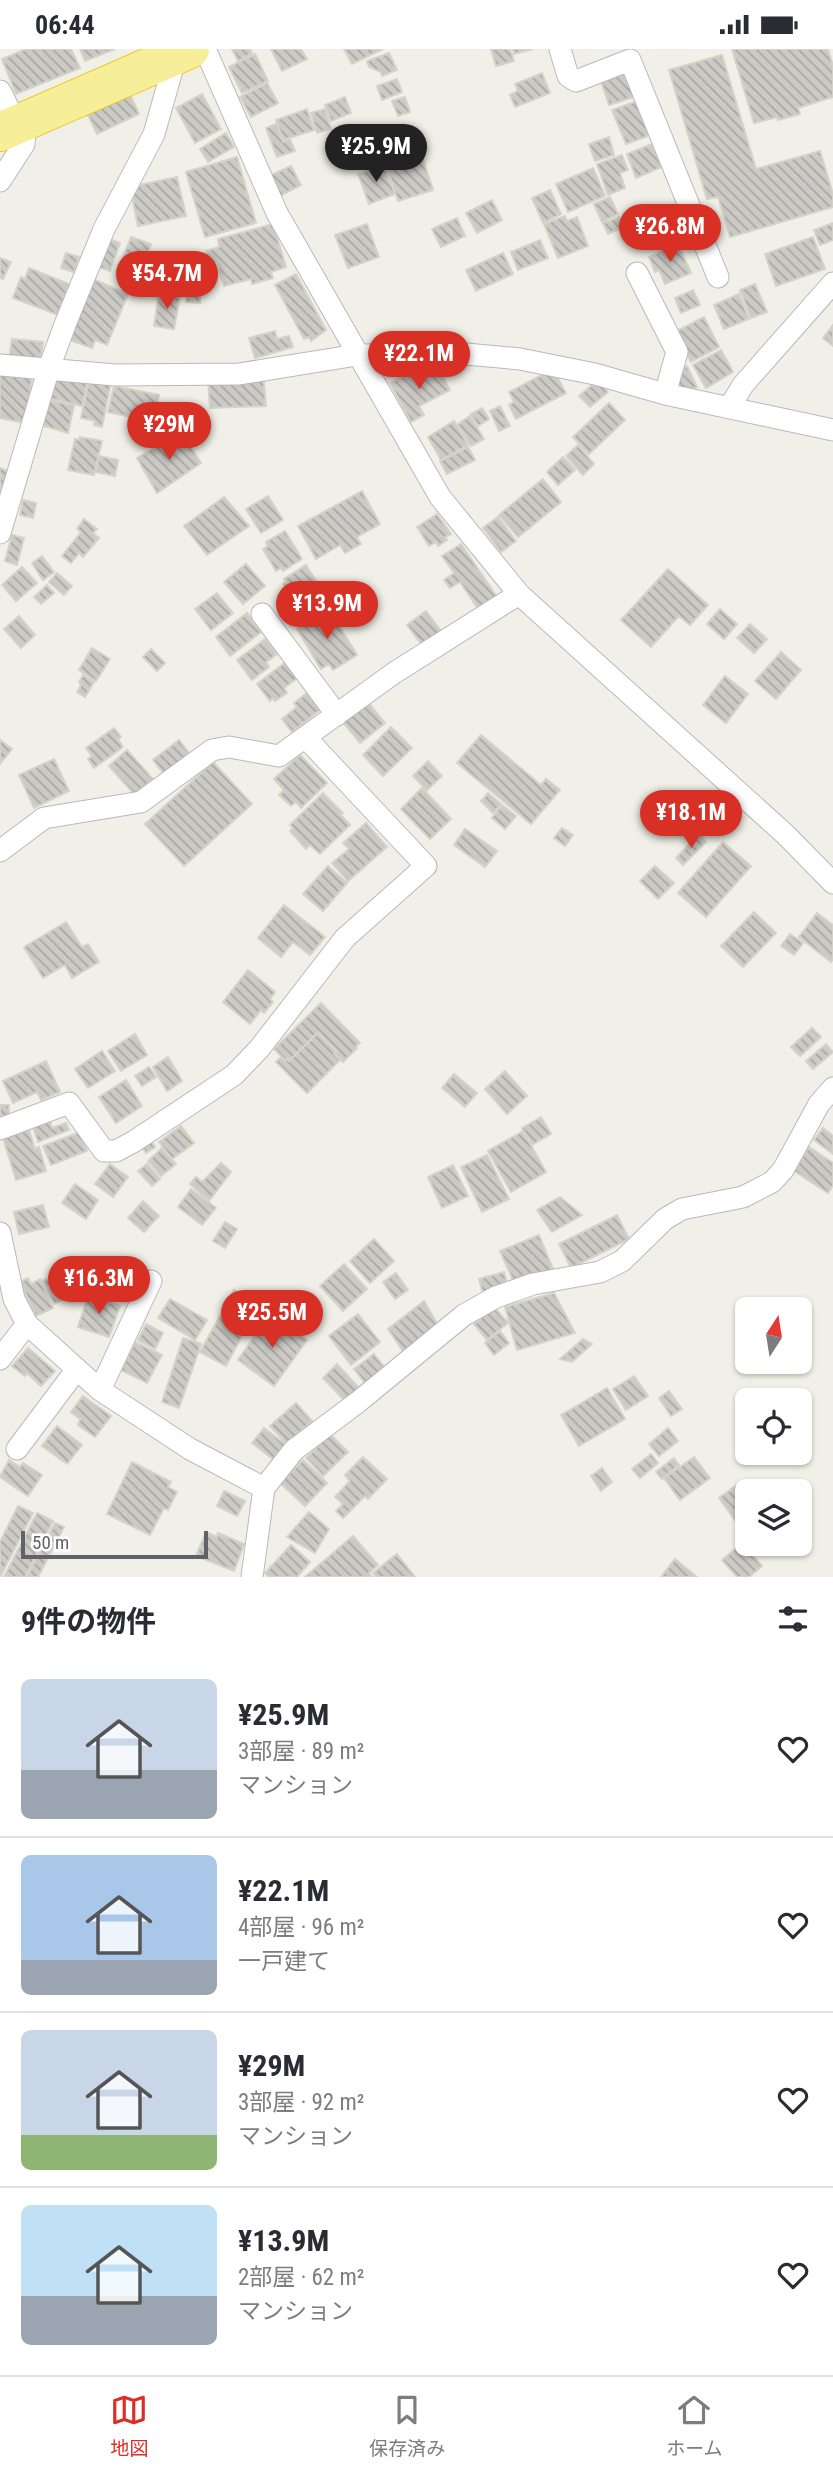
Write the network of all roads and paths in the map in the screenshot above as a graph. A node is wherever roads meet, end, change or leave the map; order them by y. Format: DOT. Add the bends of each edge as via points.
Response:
graph roads {
  1 [pos="560,49"];
  2 [pos="190,51"];
  3 [pos="0,91"];
  4 [pos="14,126"];
  5 [pos="0,181"];
  6 [pos="637,273"];
  7 [pos="718,278"];
  8 [pos="833,283"];
  9 [pos="357,355"];
  10 [pos="0,365"];
  11 [pos="49,369"];
  12 [pos="665,394"];
  13 [pos="729,408"];
  14 [pos="833,430"];
  15 [pos="0,533"];
  16 [pos="519,594"];
  17 [pos="262,614"];
  18 [pos="337,715"];
  19 [pos="306,738"];
  20 [pos="0,851"];
  21 [pos="833,883"];
  22 [pos="833,1088"];
  23 [pos="0,1129"];
  24 [pos="0,1233"];
  25 [pos="151,1281"];
  26 [pos="27,1324"];
  27 [pos="0,1359"];
  28 [pos="77,1369"];
  29 [pos="100,1390"];
  30 [pos="17,1449"];
  31 [pos="264,1488"];
  32 [pos="253,1577"];
  1 -- 7 [label="street" via="568,76 576,81 630,60"];
  2 -- 4 [label="highway"];
  2 -- 9 [label="street"];
  2 -- 11 [label="street" via="154,134 104,229"];
  3 -- 4 [label="street"];
  4 -- 5 [label="street" via="24,144"];
  6 -- 12 [label="street" via="677,352"];
  8 -- 13 [label="street" via="743,385"];
  9 -- 11 [label="street" via="239,374 116,375"];
  9 -- 12 [label="street" via="466,354 520,359"];
  9 -- 16 [label="street" via="440,497"];
  10 -- 11 [label="street"];
  11 -- 15 [label="street"];
  12 -- 13 [label="street"];
  13 -- 14 [label="street"];
  16 -- 18 [label="street"];
  16 -- 21 [label="street"];
  17 -- 18 [label="street"];
  18 -- 19 [label="street"];
  19 -- 20 [label="street" via="279,756 229,747 212,750 141,802 44,818"];
  19 -- 23 [label="street" via="426,866 345,938 234,1075 133,1142 117,1151 104,1151 69,1103"];
  22 -- 31 [label="street" via="772,1182 743,1197 682,1209 665,1219 622,1261 600,1272 533,1284 464,1315 294,1450"];
  24 -- 26 [label="street" via="14,1299"];
  25 -- 29 [label="street"];
  26 -- 27 [label="street"];
  26 -- 28 [label="street"];
  28 -- 29 [label="street"];
  28 -- 30 [label="street"];
  29 -- 31 [label="street" via="190,1449"];
  31 -- 32 [label="street"];
}
